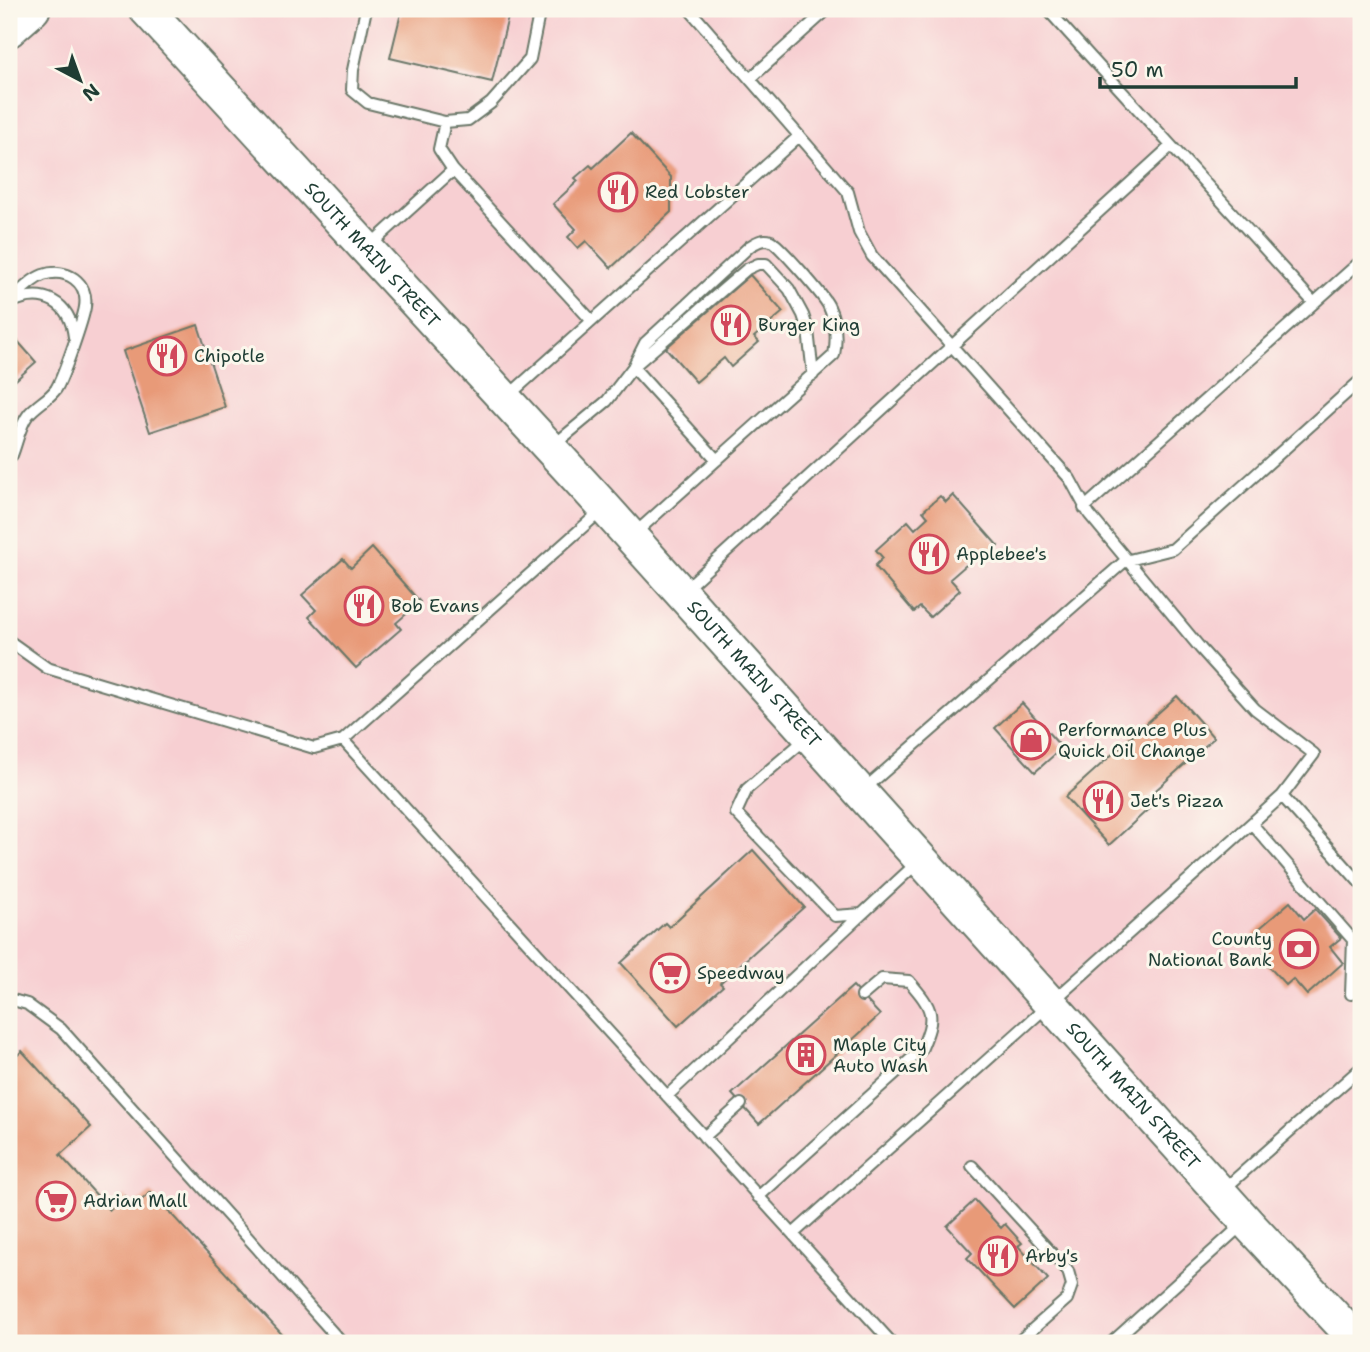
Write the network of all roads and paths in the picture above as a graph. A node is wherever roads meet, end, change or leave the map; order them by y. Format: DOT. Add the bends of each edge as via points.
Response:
graph roads {
  1 [pos="33,9"];
  2 [pos="146,9"];
  3 [pos="366,9"];
  4 [pos="540,9"];
  5 [pos="688,9"];
  6 [pos="828,9"];
  7 [pos="1047,9"];
  8 [pos="9,30"];
  9 [pos="751,78"];
  10 [pos="445,122"];
  11 [pos="798,137"];
  12 [pos="1171,146"];
  13 [pos="453,170"];
  14 [pos="367,248"];
  15 [pos="1361,261"];
  16 [pos="9,303"];
  17 [pos="1314,303"];
  18 [pos="592,321"];
  19 [pos="74,340"];
  20 [pos="953,346"];
  21 [pos="633,367"];
  22 [pos="813,374"];
  23 [pos="1361,380"];
  24 [pos="505,399"];
  25 [pos="550,449"];
  26 [pos="12,456"];
  27 [pos="717,460"];
  28 [pos="605,508"];
  29 [pos="1084,508"];
  30 [pos="631,537"];
  31 [pos="1125,561"];
  32 [pos="681,593"];
  33 [pos="9,641"];
  34 [pos="810,736"];
  35 [pos="343,740"];
  36 [pos="861,792"];
  37 [pos="1282,796"];
  38 [pos="1252,824"];
  39 [pos="922,859"];
  40 [pos="1361,884"];
  41 [pos="862,914"];
  42 [pos="1351,994"];
  43 [pos="862,996"];
  44 [pos="9,999"];
  45 [pos="1051,1003"];
  46 [pos="1361,1068"];
  47 [pos="667,1096"];
  48 [pos="741,1104"];
  49 [pos="704,1137"];
  50 [pos="972,1166"];
  51 [pos="1220,1193"];
  52 [pos="758,1196"];
  53 [pos="1246,1221"];
  54 [pos="793,1234"];
  55 [pos="342,1343"];
  56 [pos="892,1343"];
  57 [pos="1017,1343"];
  58 [pos="1111,1343"];
  59 [pos="1359,1343"];
  1 -- 8 [label="main road"];
  2 -- 14 [label="main road, SOUTH MAIN STREET"];
  3 -- 10 [label="lane" via="352,90 368,103"];
  4 -- 10 [label="lane" via="530,59 491,103 468,120"];
  5 -- 9 [label="lane"];
  6 -- 9 [label="lane"];
  7 -- 12 [label="lane"];
  9 -- 11 [label="lane"];
  10 -- 13 [label="lane" via="439,149"];
  11 -- 18 [label="lane"];
  11 -- 20 [label="lane" via="848,192 859,232 873,256"];
  12 -- 17 [label="lane"];
  12 -- 20 [label="lane"];
  13 -- 14 [label="lane"];
  13 -- 18 [label="lane"];
  14 -- 24 [label="main road, SOUTH MAIN STREET"];
  15 -- 17 [label="lane"];
  16 -- 19 [label="lane" via="27,297 51,300 67,312"];
  16 -- 19 [label="lane" via="44,274 72,277 84,288 86,298"];
  17 -- 29 [label="lane"];
  18 -- 24 [label="lane"];
  19 -- 26 [label="lane" via="56,388 27,416"];
  20 -- 29 [label="lane" via="1070,479"];
  20 -- 32 [label="lane"];
  21 -- 22 [label="lane" via="747,270 766,264 795,299 808,330"];
  21 -- 22 [label="lane" via="645,343 750,246 768,240 831,309 834,355"];
  21 -- 25 [label="lane" via="607,401"];
  21 -- 27 [label="lane"];
  22 -- 27 [label="lane"];
  23 -- 31 [label="lane" via="1173,549"];
  24 -- 25 [label="main road, SOUTH MAIN STREET"];
  25 -- 28 [label="main road, SOUTH MAIN STREET"];
  27 -- 30 [label="lane"];
  28 -- 30 [label="main road, SOUTH MAIN STREET"];
  28 -- 35 [label="lane"];
  29 -- 31 [label="lane"];
  30 -- 32 [label="main road, SOUTH MAIN STREET"];
  31 -- 36 [label="lane"];
  31 -- 37 [label="lane" via="1255,709 1314,754"];
  32 -- 34 [label="main road, SOUTH MAIN STREET"];
  33 -- 35 [label="lane" via="47,668 239,726 314,748"];
  34 -- 36 [label="main road, SOUTH MAIN STREET"];
  34 -- 41 [label="lane" via="747,789 736,813 835,916"];
  35 -- 47 [label="lane"];
  36 -- 39 [label="main road, SOUTH MAIN STREET"];
  37 -- 38 [label="lane"];
  37 -- 40 [label="lane"];
  38 -- 42 [label="lane" via="1353,940"];
  38 -- 45 [label="lane"];
  39 -- 41 [label="lane"];
  39 -- 45 [label="main road, SOUTH MAIN STREET"];
  41 -- 47 [label="lane"];
  43 -- 52 [label="lane" via="882,979 909,981 928,1003 930,1027 921,1050"];
  44 -- 55 [label="lane" via="27,1004 61,1029"];
  45 -- 51 [label="main road, SOUTH MAIN STREET"];
  45 -- 54 [label="lane"];
  46 -- 51 [label="lane"];
  47 -- 49 [label="lane"];
  48 -- 49 [label="lane"];
  49 -- 52 [label="lane"];
  50 -- 57 [label="lane" via="1068,1271 1072,1285 1067,1299"];
  51 -- 53 [label="main road, SOUTH MAIN STREET"];
  52 -- 54 [label="lane"];
  53 -- 58 [label="lane"];
  53 -- 59 [label="main road, SOUTH MAIN STREET"];
  54 -- 56 [label="lane"];
}
